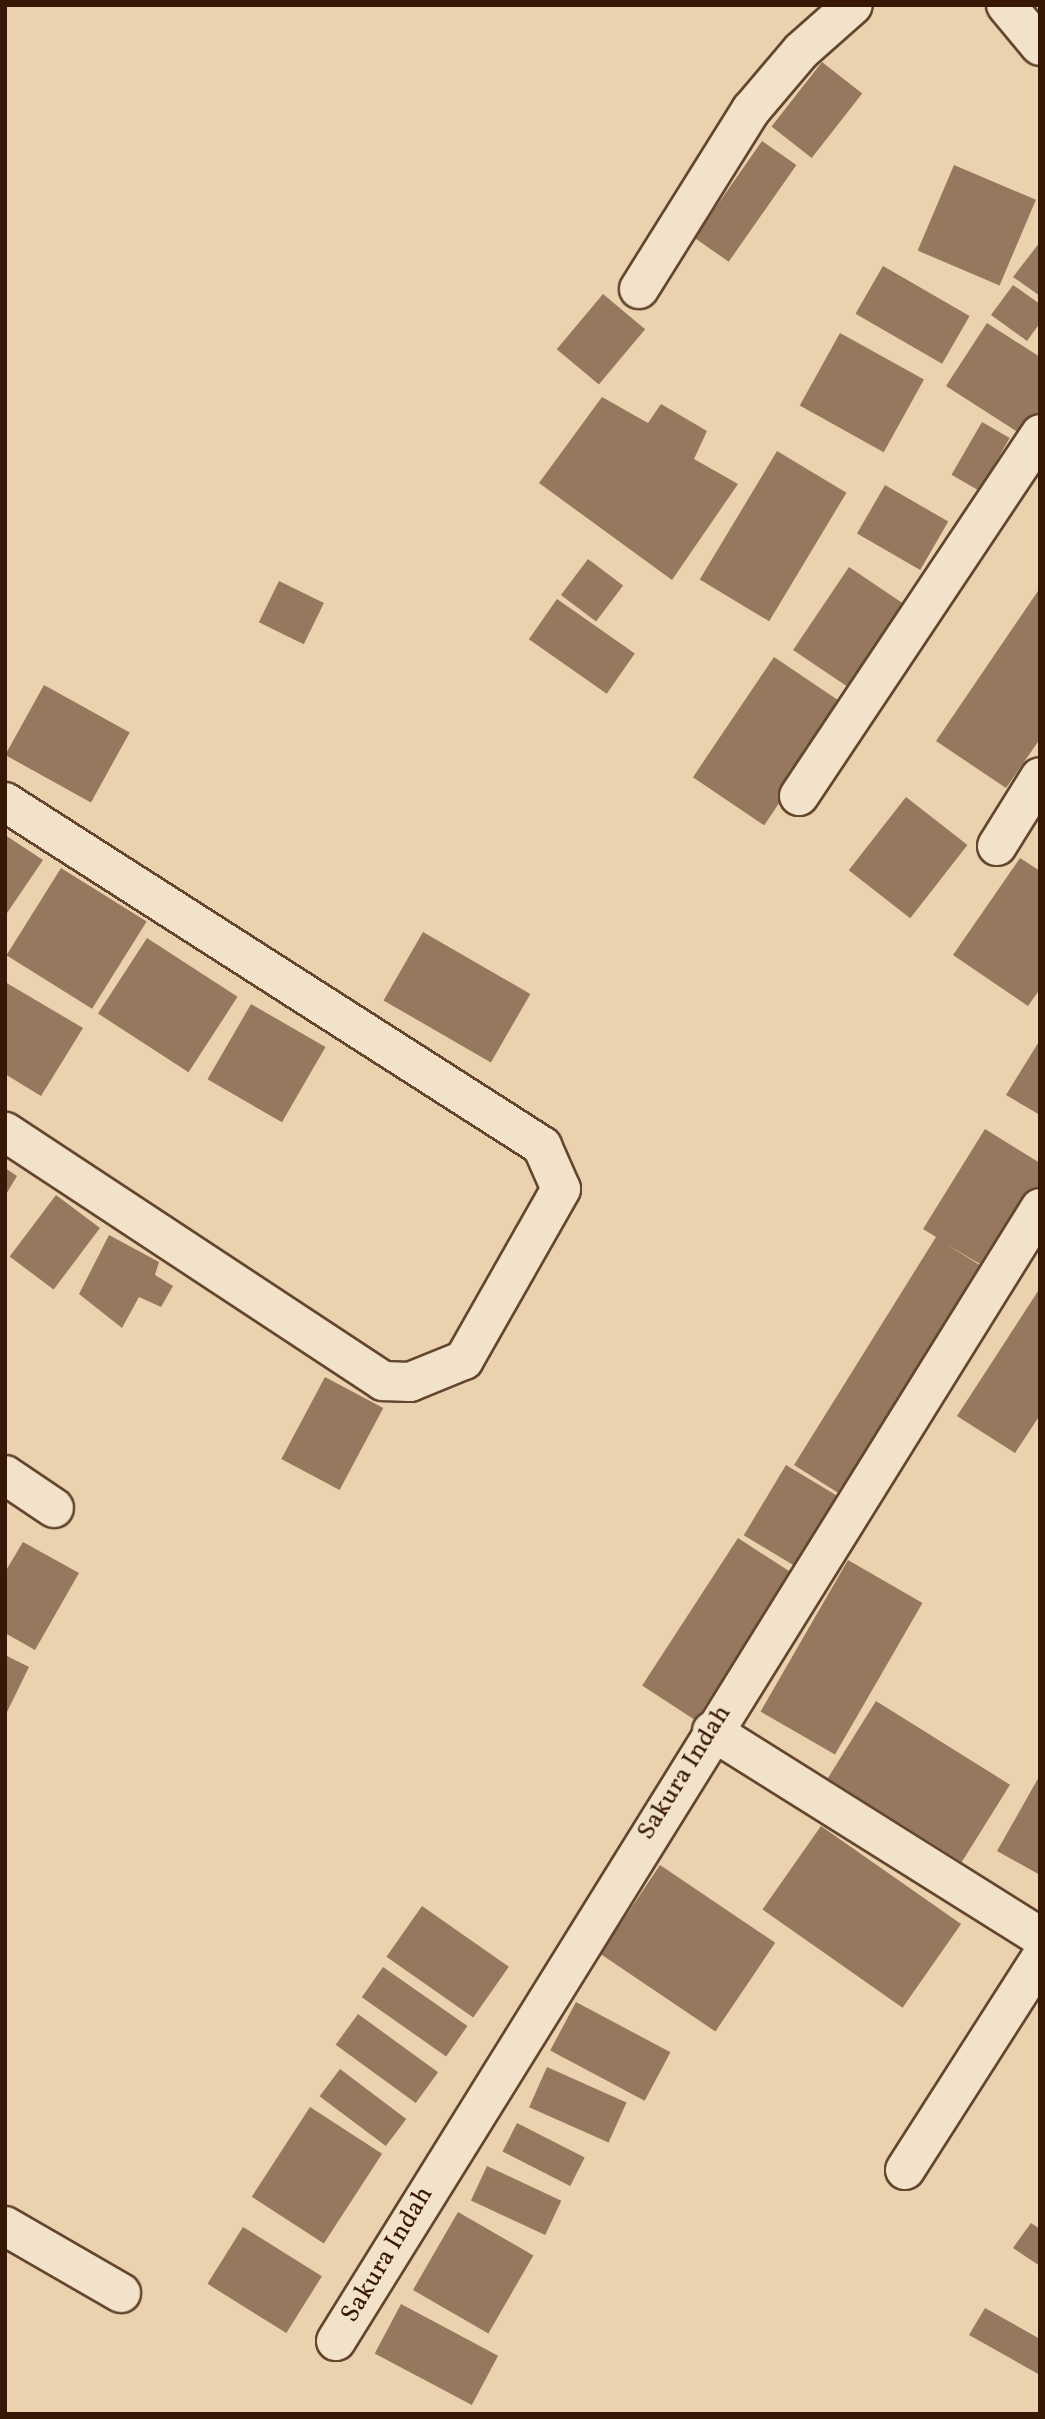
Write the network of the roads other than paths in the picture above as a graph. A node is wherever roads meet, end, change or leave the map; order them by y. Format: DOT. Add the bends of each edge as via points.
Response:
graph roads {
  1 [pos="853,5"];
  2 [pos="1006,5"];
  3 [pos="1040,46"];
  4 [pos="639,289"];
  5 [pos="1040,434"];
  6 [pos="1040,777"];
  7 [pos="799,796"];
  8 [pos="5,802"];
  9 [pos="997,846"];
  10 [pos="5,1132"];
  11 [pos="1040,1208"];
  12 [pos="5,1475"];
  13 [pos="54,1508"];
  14 [pos="712,1731"];
  15 [pos="1040,1937"];
  16 [pos="1040,1959"];
  17 [pos="905,2170"];
  18 [pos="5,2226"];
  19 [pos="121,2293"];
  20 [pos="336,2341"];
  1 -- 4 [label="street" via="801,51 751,110"];
  2 -- 3 [label="street"];
  5 -- 7 [label="street"];
  6 -- 9 [label="street"];
  8 -- 10 [label="street" via="542,1146 561,1189 464,1360 410,1382 383,1381"];
  11 -- 14 [label="street, Sakura Indah"];
  12 -- 13 [label="street"];
  14 -- 15 [label="street"];
  14 -- 20 [label="street, Sakura Indah"];
  16 -- 17 [label="street"];
  18 -- 19 [label="street"];
}
